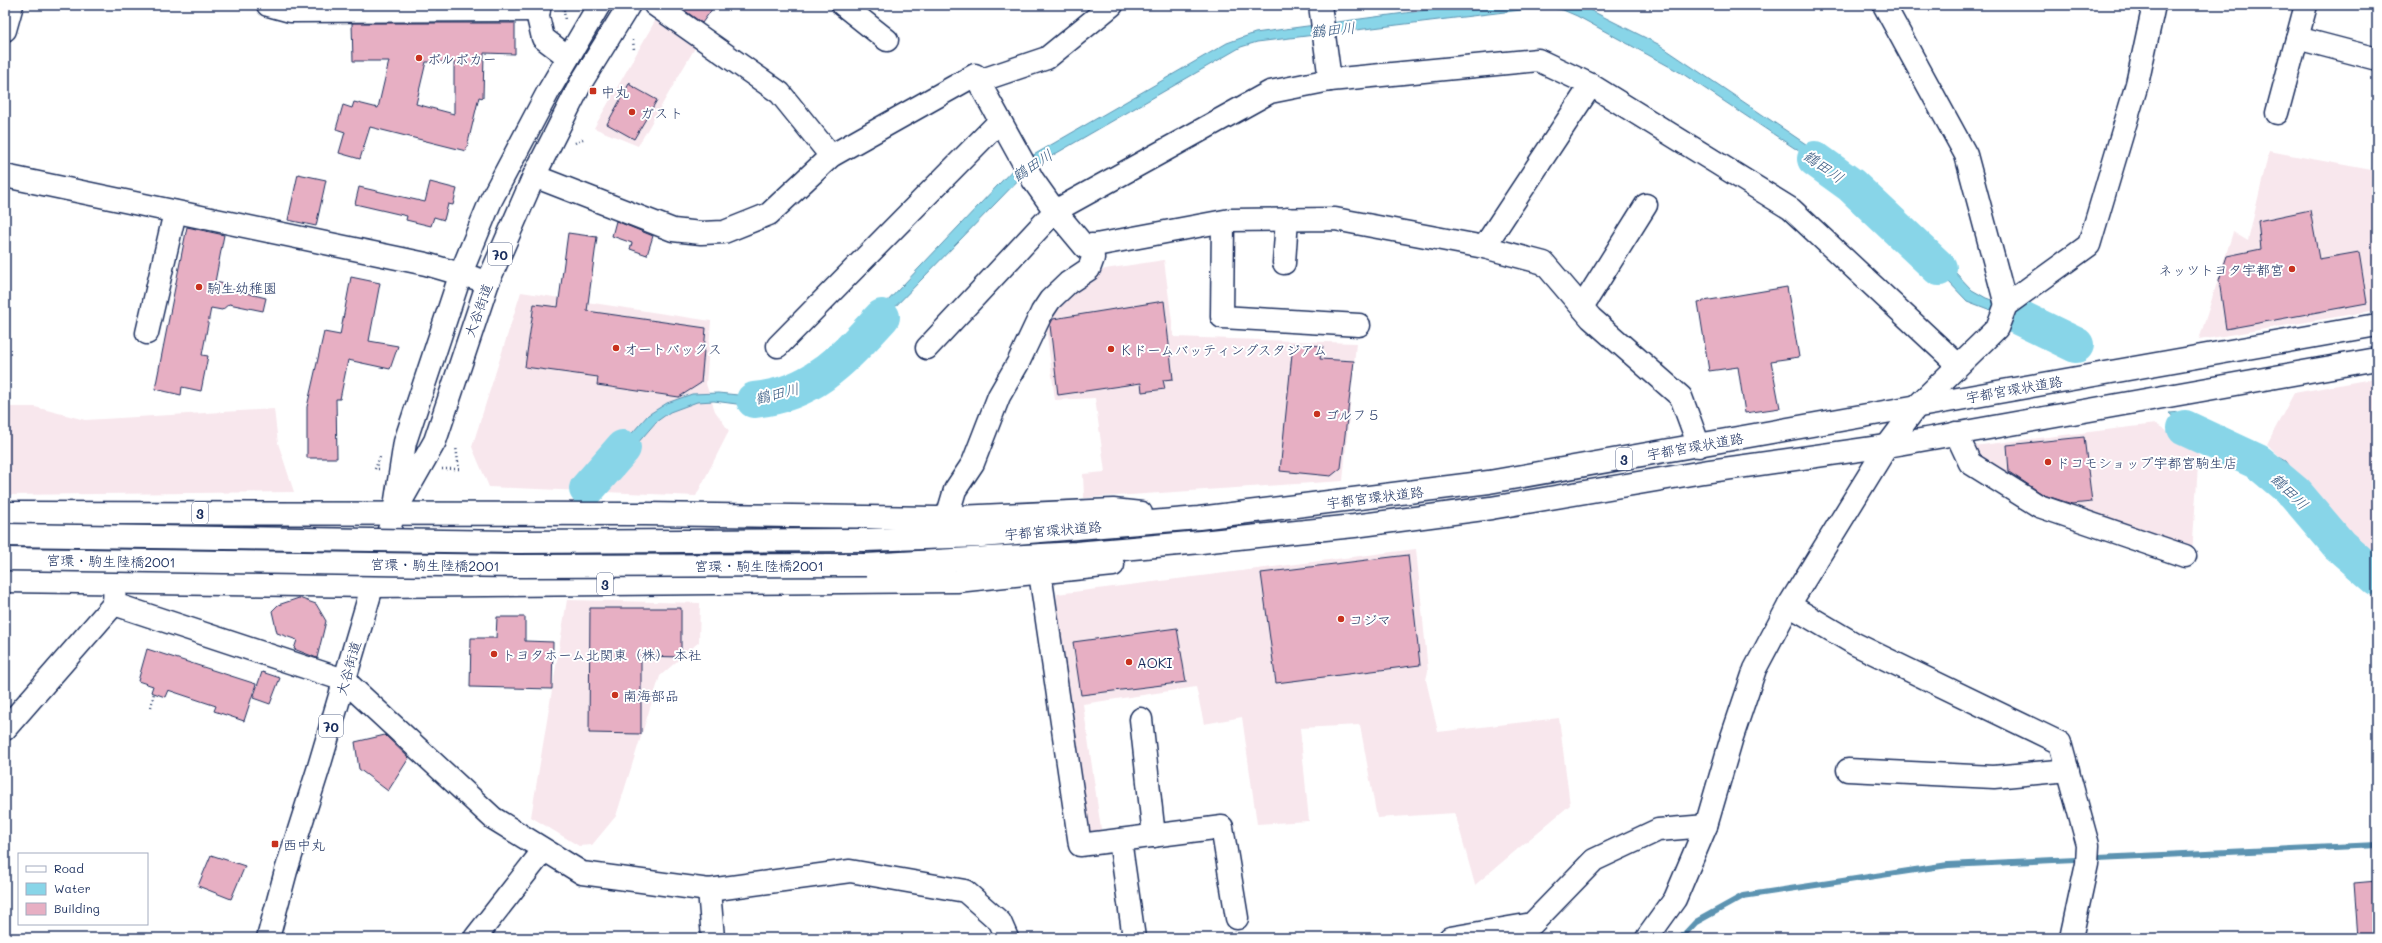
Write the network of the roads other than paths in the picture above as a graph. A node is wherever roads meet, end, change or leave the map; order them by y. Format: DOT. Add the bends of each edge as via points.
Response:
graph roads {
  1 [pos="12,5"];
  2 [pos="268,5"];
  3 [pos="599,5"];
  4 [pos="629,5"];
  5 [pos="655,5"];
  6 [pos="843,5"];
  7 [pos="1112,5"];
  8 [pos="1884,5"];
  9 [pos="2154,5"];
  10 [pos="2306,5"];
  11 [pos="1321,7"];
  12 [pos="539,8"];
  13 [pos="5,30"];
  14 [pos="2297,38"];
  15 [pos="887,40"];
  16 [pos="568,57"];
  17 [pos="2377,59"];
  18 [pos="1330,80"];
  19 [pos="979,81"];
  20 [pos="1591,85"];
  21 [pos="2277,113"];
  22 [pos="1000,121"];
  23 [pos="831,156"];
  24 [pos="5,176"];
  25 [pos="534,176"];
  26 [pos="1646,205"];
  27 [pos="1055,211"];
  28 [pos="175,212"];
  29 [pos="1287,219"];
  30 [pos="1223,222"];
  31 [pos="1092,245"];
  32 [pos="1484,247"];
  33 [pos="1284,263"];
  34 [pos="461,272"];
  35 [pos="488,282"];
  36 [pos="2006,305"];
  37 [pos="1582,307"];
  38 [pos="1359,325"];
  39 [pos="2377,325"];
  40 [pos="147,333"];
  41 [pos="778,346"];
  42 [pos="927,348"];
  43 [pos="2377,359"];
  44 [pos="1958,364"];
  45 [pos="1917,406"];
  46 [pos="1956,433"];
  47 [pos="1699,446"];
  48 [pos="1887,446"];
  49 [pos="5,513"];
  50 [pos="394,513"];
  51 [pos="947,517"];
  52 [pos="1199,518"];
  53 [pos="5,536"];
  54 [pos="865,540"];
  55 [pos="1201,542"];
  56 [pos="2185,556"];
  57 [pos="5,560"];
  58 [pos="866,565"];
  59 [pos="1040,573"];
  60 [pos="5,581"];
  61 [pos="115,582"];
  62 [pos="372,586"];
  63 [pos="114,604"];
  64 [pos="1789,605"];
  65 [pos="344,680"];
  66 [pos="1141,720"];
  67 [pos="6,725"];
  68 [pos="1848,770"];
  69 [pos="2068,770"];
  70 [pos="1706,826"];
  71 [pos="1154,836"];
  72 [pos="1120,840"];
  73 [pos="543,851"];
  74 [pos="709,890"];
  75 [pos="1237,918"];
  76 [pos="268,938"];
  77 [pos="475,938"];
  78 [pos="713,938"];
  79 [pos="1007,938"];
  80 [pos="1134,938"];
  81 [pos="1450,938"];
  82 [pos="1647,938"];
  83 [pos="2071,938"];
  1 -- 13 [label="street"];
  2 -- 12 [label="street" via="290,11"];
  3 -- 16 [label="street, 大谷街道 / 70"];
  4 -- 25 [label="street, 大谷街道 / 70" via="582,81"];
  5 -- 23 [label="street" via="780,94"];
  6 -- 15 [label="street"];
  7 -- 19 [label="street" via="1047,58"];
  8 -- 36 [label="street" via="1966,156"];
  9 -- 36 [label="street" via="2137,84 2090,244"];
  10 -- 14 [label="street"];
  11 -- 18 [label="street"];
  12 -- 16 [label="street" via="543,38"];
  14 -- 17 [label="street"];
  14 -- 21 [label="street"];
  16 -- 34 [label="street, 大谷街道 / 70" via="491,200"];
  18 -- 20 [label="street" via="1538,60"];
  18 -- 27 [label="street" via="1270,92"];
  19 -- 22 [label="street"];
  19 -- 23 [label="street" via="975,75"];
  20 -- 32 [label="street"];
  20 -- 44 [label="street" via="1791,209"];
  22 -- 27 [label="street" via="1033,180"];
  22 -- 41 [label="street"];
  23 -- 25 [label="street" via="769,214 724,232 673,230"];
  24 -- 28 [label="street"];
  25 -- 35 [label="street, 大谷街道 / 70"];
  26 -- 37 [label="street"];
  27 -- 31 [label="street" via="1085,247"];
  27 -- 42 [label="street"];
  28 -- 34 [label="street"];
  28 -- 40 [label="street"];
  29 -- 30 [label="street"];
  29 -- 32 [label="street" via="1335,219"];
  29 -- 33 [label="street"];
  30 -- 31 [label="street"];
  30 -- 38 [label="street" via="1222,317"];
  31 -- 51 [label="street" via="1093,258 1089,269 1068,283 1050,300 1042,312 999,396 973,463 955,490"];
  32 -- 37 [label="street" via="1544,263"];
  34 -- 35 [label="street"];
  34 -- 50 [label="street, 大谷街道 / 70" via="405,442"];
  35 -- 50 [label="street, 大谷街道 / 70" via="435,441"];
  36 -- 44 [label="street" via="1997,328"];
  37 -- 47 [label="street" via="1681,397"];
  39 -- 45 [label="street, 宇都宮環状道路 / 3"];
  43 -- 46 [label="street, 宇都宮環状道路 / 3"];
  44 -- 45 [label="street"];
  45 -- 47 [label="street, 宇都宮環状道路 / 3"];
  45 -- 48 [label="street"];
  46 -- 48 [label="street, 宇都宮環状道路 / 3"];
  46 -- 56 [label="street" via="1970,463 2039,506"];
  47 -- 52 [label="street, 宇都宮環状道路 / 3" via="1490,482"];
  48 -- 55 [label="street, 宇都宮環状道路 / 3" via="1703,472 1491,508"];
  48 -- 64 [label="street"];
  49 -- 50 [label="street, 3"];
  50 -- 51 [label="street, 3"];
  50 -- 62 [label="street, 大谷街道 / 70"];
  51 -- 52 [label="street, 3" via="1113,510"];
  52 -- 54 [label="street, 宇都宮環状道路 / 3" via="981,536"];
  53 -- 54 [label="street, 宮環・駒生陸橋2001 / 3, bridge" via="517,542"];
  55 -- 58 [label="street, 宇都宮環状道路 / 3" via="1076,554"];
  55 -- 59 [label="street, 3" via="1112,566"];
  57 -- 58 [label="street, 宮環・駒生陸橋2001 / 3, bridge" via="516,566"];
  59 -- 62 [label="street, 3" via="957,581"];
  59 -- 72 [label="street" via="1080,845"];
  60 -- 61 [label="street, 3"];
  61 -- 62 [label="street, 3"];
  61 -- 63 [label="street"];
  62 -- 65 [label="street, 大谷街道 / 70"];
  63 -- 65 [label="street"];
  63 -- 67 [label="street"];
  64 -- 69 [label="street" via="1855,644 2060,744"];
  64 -- 70 [label="street" via="1755,669"];
  65 -- 73 [label="street" via="493,818"];
  65 -- 76 [label="street, 大谷街道 / 70"];
  66 -- 71 [label="street"];
  68 -- 69 [label="street" via="1994,777"];
  69 -- 83 [label="street" via="2088,854"];
  70 -- 81 [label="street" via="1658,830 1594,860 1532,924"];
  70 -- 82 [label="street" via="1675,900"];
  71 -- 72 [label="street"];
  71 -- 75 [label="street" via="1222,827"];
  72 -- 80 [label="street"];
  73 -- 74 [label="street" via="582,873"];
  73 -- 77 [label="street"];
  74 -- 78 [label="street"];
  74 -- 79 [label="street" via="850,871 965,891 1000,922"];
}
